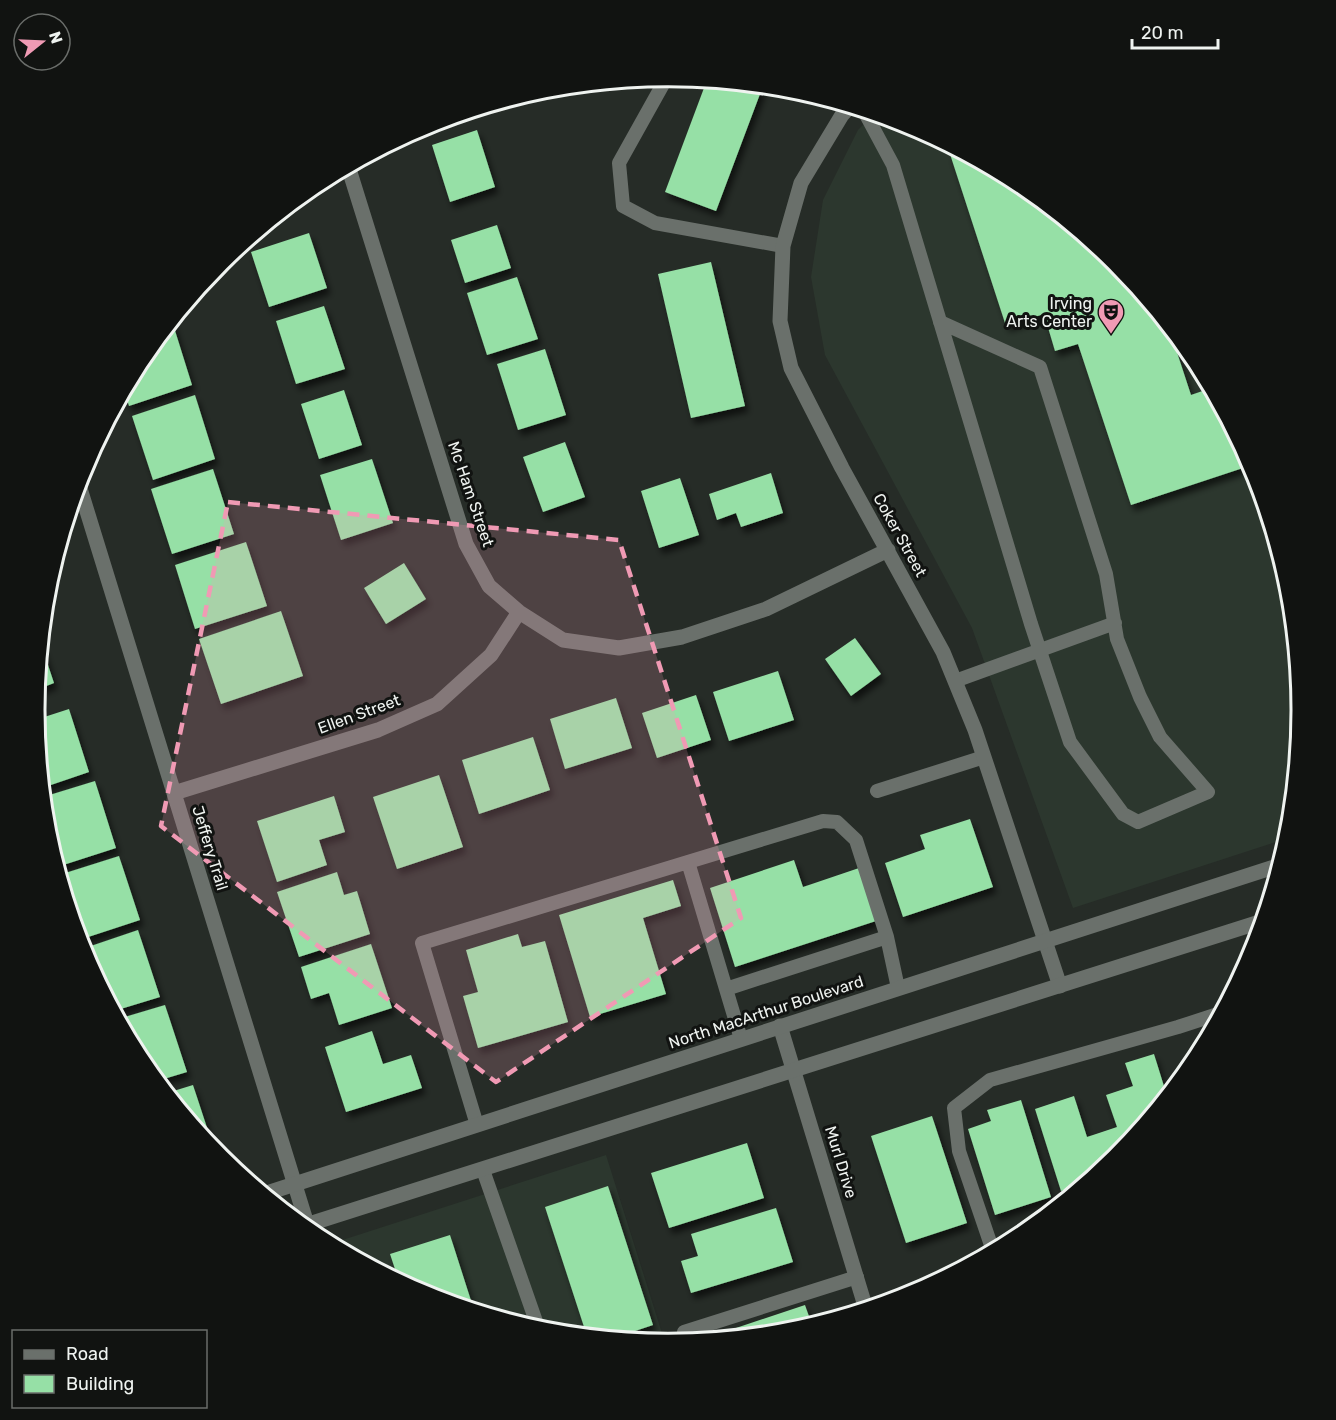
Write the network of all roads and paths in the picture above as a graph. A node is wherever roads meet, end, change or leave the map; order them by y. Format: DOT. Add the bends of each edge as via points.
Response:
graph roads {
  1 [pos="661,87"];
  2 [pos="844,113"];
  3 [pos="869,120"];
  4 [pos="351,174"];
  5 [pos="783,246"];
  6 [pos="940,322"];
  7 [pos="83,497"];
  8 [pos="888,550"];
  9 [pos="519,612"];
  10 [pos="1115,623"];
  11 [pos="1040,649"];
  12 [pos="955,681"];
  13 [pos="984,757"];
  14 [pos="877,791"];
  15 [pos="174,793"];
  16 [pos="688,862"];
  17 [pos="1271,868"];
  18 [pos="1253,924"];
  19 [pos="887,937"];
  20 [pos="1045,940"];
  21 [pos="1060,986"];
  22 [pos="898,988"];
  23 [pos="726,989"];
  24 [pos="1211,1016"];
  25 [pos="780,1026"];
  26 [pos="741,1039"];
  27 [pos="794,1071"];
  28 [pos="477,1125"];
  29 [pos="483,1170"];
  30 [pos="295,1184"];
  31 [pos="273,1191"];
  32 [pos="302,1214"];
  33 [pos="314,1222"];
  34 [pos="990,1243"];
  35 [pos="857,1277"];
  36 [pos="864,1301"];
  37 [pos="535,1318"];
  38 [pos="684,1333"];
  1 -- 5 [label="lane" via="619,163 623,206 655,223"];
  2 -- 5 [label="street, Coker Street" via="801,183"];
  3 -- 6 [label="lane" via="893,165"];
  4 -- 9 [label="street, Mc Ham Street" via="466,544 489,586"];
  5 -- 8 [label="street, Coker Street" via="780,321 791,368"];
  6 -- 10 [label="lane" via="1040,367 1106,574"];
  6 -- 11 [label="lane"];
  7 -- 15 [label="street, Jeffery Trail"];
  8 -- 9 [label="street, Mc Ham Street" via="766,609 682,637 619,648 563,640"];
  8 -- 12 [label="street, Coker Street"];
  9 -- 15 [label="street, Ellen Street" via="491,655 437,704 378,730"];
  10 -- 11 [label="lane"];
  10 -- 11 [label="lane" via="1117,639 1160,737 1208,792 1138,822 1123,814 1070,742"];
  11 -- 12 [label="lane"];
  12 -- 13 [label="street, Coker Street"];
  13 -- 14 [label="lane"];
  13 -- 20 [label="street, Coker Street"];
  15 -- 30 [label="street, Jeffery Trail"];
  16 -- 19 [label="lane" via="823,821 837,822 856,840"];
  16 -- 23 [label="lane"];
  16 -- 28 [label="lane" via="422,943"];
  17 -- 20 [label="street, North MacArthur Boulevard"];
  18 -- 21 [label="street"];
  19 -- 22 [label="lane"];
  19 -- 23 [label="lane"];
  20 -- 21 [label="street, Coker Street"];
  20 -- 22 [label="street, North MacArthur Boulevard"];
  21 -- 27 [label="street"];
  22 -- 25 [label="street, North MacArthur Boulevard"];
  23 -- 26 [label="lane"];
  24 -- 34 [label="lane" via="990,1080 954,1108 959,1151"];
  25 -- 26 [label="street, North MacArthur Boulevard"];
  25 -- 27 [label="street, Murl Drive"];
  26 -- 28 [label="street, North MacArthur Boulevard"];
  27 -- 29 [label="street"];
  27 -- 35 [label="street, Murl Drive"];
  28 -- 30 [label="street, North MacArthur Boulevard"];
  29 -- 33 [label="street"];
  29 -- 37 [label="lane"];
  30 -- 31 [label="street, North MacArthur Boulevard"];
  30 -- 32 [label="street, Jeffery Trail"];
  35 -- 36 [label="street, Murl Drive"];
  35 -- 38 [label="lane"];
}
